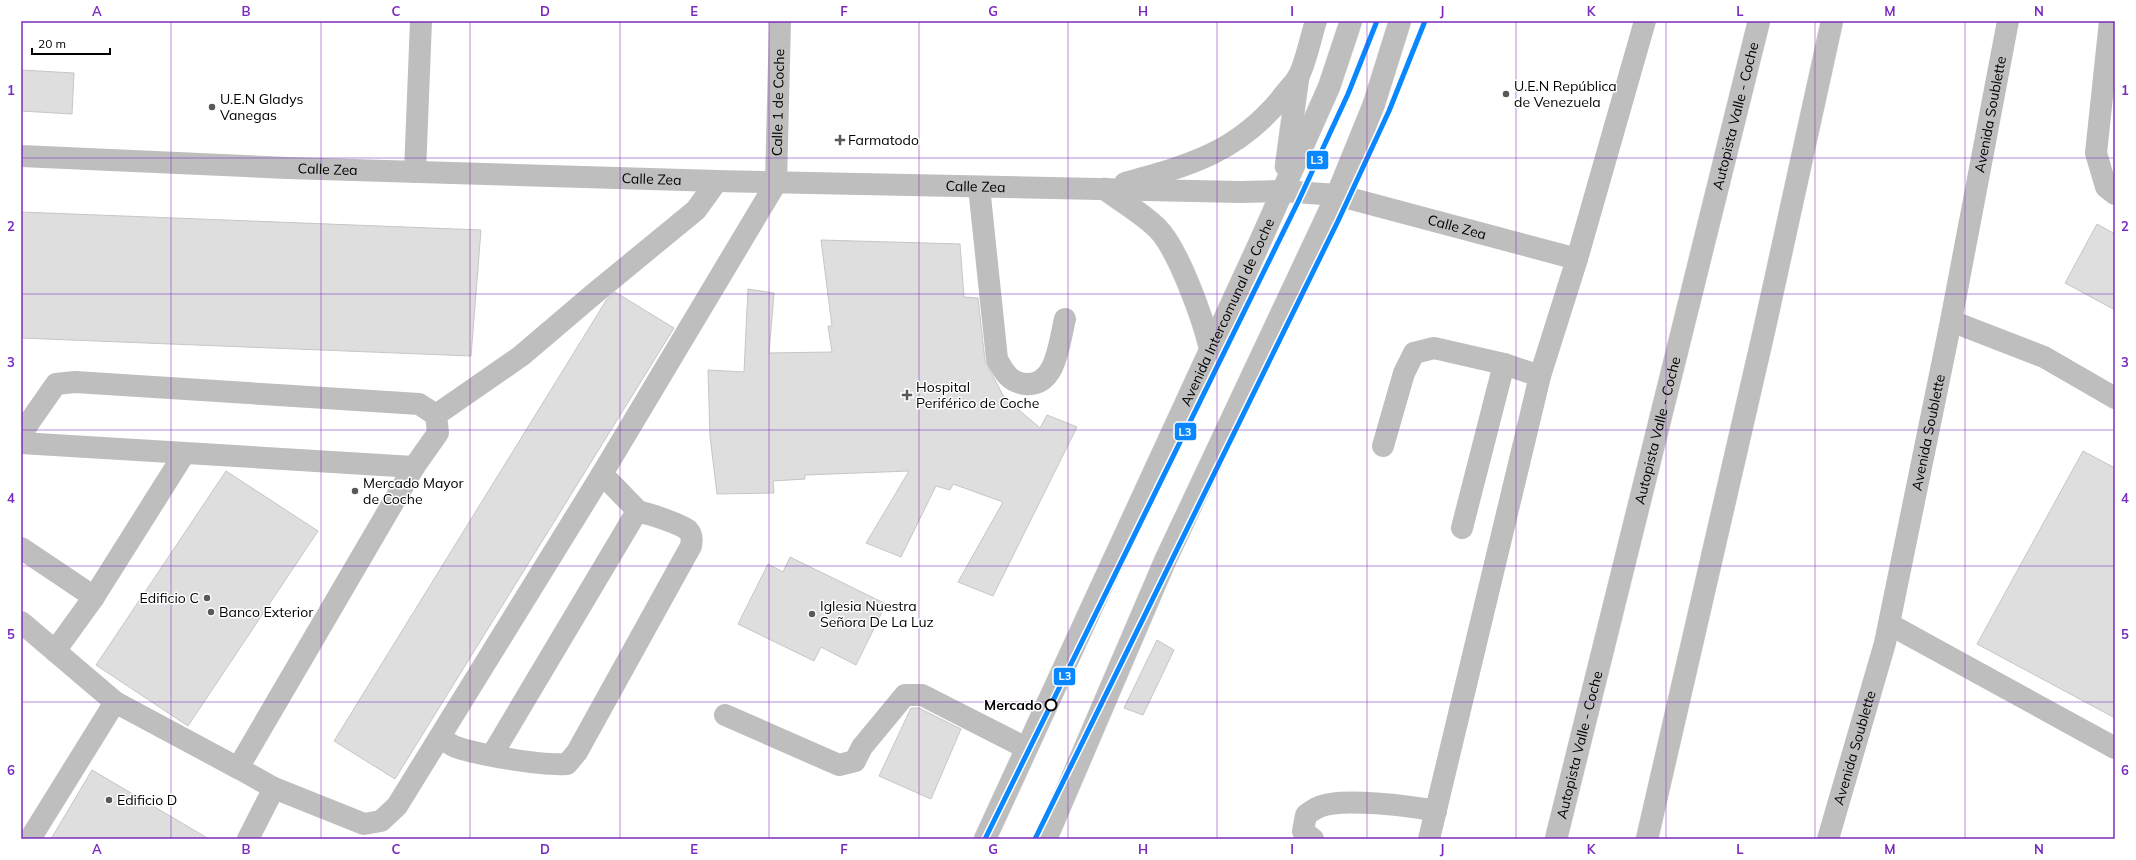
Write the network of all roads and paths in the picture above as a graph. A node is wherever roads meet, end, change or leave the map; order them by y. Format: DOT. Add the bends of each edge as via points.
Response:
graph roads {
  1 [pos="421,21"];
  2 [pos="780,21"];
  3 [pos="1316,21"];
  4 [pos="1351,21"];
  5 [pos="1400,21"];
  6 [pos="1645,21"];
  7 [pos="1759,21"];
  8 [pos="1832,21"];
  9 [pos="2008,21"];
  10 [pos="2110,21"];
  11 [pos="1298,78"];
  12 [pos="21,156"];
  13 [pos="415,172"];
  14 [pos="717,181"];
  15 [pos="776,183"];
  16 [pos="980,187"];
  17 [pos="1105,189"];
  18 [pos="1282,191"];
  19 [pos="2115,194"];
  20 [pos="1337,195"];
  21 [pos="1577,259"];
  22 [pos="1064,319"];
  23 [pos="1951,321"];
  24 [pos="1210,348"];
  25 [pos="1504,364"];
  26 [pos="1540,376"];
  27 [pos="2115,398"];
  28 [pos="436,415"];
  29 [pos="21,434"];
  30 [pos="21,443"];
  31 [pos="1383,446"];
  32 [pos="184,454"];
  33 [pos="414,467"];
  34 [pos="602,474"];
  35 [pos="640,512"];
  36 [pos="1462,528"];
  37 [pos="21,548"];
  38 [pos="94,597"];
  39 [pos="21,622"];
  40 [pos="1889,624"];
  41 [pos="55,651"];
  42 [pos="115,702"];
  43 [pos="725,715"];
  44 [pos="440,737"];
  45 [pos="1026,748"];
  46 [pos="2115,748"];
  47 [pos="492,755"];
  48 [pos="238,768"];
  49 [pos="274,788"];
  50 [pos="1436,811"];
  51 [pos="30,839"];
  52 [pos="248,839"];
  53 [pos="985,839"];
  54 [pos="1046,839"];
  55 [pos="1313,839"];
  56 [pos="1429,839"];
  57 [pos="1556,839"];
  58 [pos="1647,839"];
  59 [pos="1828,839"];
  1 -- 13 [label="main road"];
  2 -- 15 [label="main road, Calle 1 de Coche"];
  3 -- 11 [label="main road"];
  4 -- 18 [label="main road, Avenida Intercomunal de Coche" via="1329,86"];
  5 -- 20 [label="main road" via="1374,104"];
  6 -- 21 [label="main road"];
  7 -- 57 [label="main road, Autopista Valle - Coche"];
  8 -- 58 [label="main road" via="1764,331"];
  9 -- 23 [label="main road, Avenida Soublette"];
  10 -- 19 [label="main road" via="2096,153 2106,187"];
  11 -- 17 [label="main road" via="1262,120 1232,143 1179,168"];
  11 -- 18 [label="main road"];
  12 -- 13 [label="main road, Calle Zea"];
  13 -- 14 [label="main road, Calle Zea"];
  14 -- 15 [label="main road, Calle Zea"];
  14 -- 28 [label="main road" via="696,210 521,356"];
  15 -- 16 [label="main road, Calle Zea"];
  15 -- 34 [label="main road"];
  16 -- 17 [label="main road, Calle Zea"];
  16 -- 22 [label="main road" via="997,359 1006,376 1016,383 1035,385 1048,376 1055,360"];
  17 -- 18 [label="main road, Calle Zea"];
  17 -- 24 [label="main road" via="1158,228 1177,260 1192,294 1205,325"];
  18 -- 20 [label="main road, Calle Zea"];
  18 -- 24 [label="main road, Avenida Intercomunal de Coche"];
  20 -- 21 [label="main road, Calle Zea"];
  20 -- 54 [label="main road" via="1165,561"];
  21 -- 26 [label="main road"];
  23 -- 27 [label="main road" via="2044,357"];
  23 -- 40 [label="main road, Avenida Soublette"];
  24 -- 45 [label="main road, Avenida Intercomunal de Coche"];
  25 -- 26 [label="main road"];
  25 -- 31 [label="main road" via="1434,348 1414,353 1404,373"];
  25 -- 36 [label="main road"];
  26 -- 50 [label="main road"];
  28 -- 29 [label="main road" via="419,404 75,382 56,384"];
  28 -- 33 [label="main road" via="438,433"];
  30 -- 32 [label="main road"];
  32 -- 33 [label="main road"];
  32 -- 38 [label="main road"];
  33 -- 48 [label="main road"];
  34 -- 35 [label="main road"];
  34 -- 44 [label="main road"];
  35 -- 47 [label="main road" via="633,518"];
  35 -- 47 [label="main road" via="688,530 692,546 577,752 567,764 555,765"];
  37 -- 38 [label="main road"];
  38 -- 41 [label="main road"];
  39 -- 41 [label="main road"];
  40 -- 46 [label="main road"];
  40 -- 59 [label="main road, Avenida Soublette"];
  41 -- 42 [label="main road"];
  42 -- 48 [label="main road"];
  42 -- 51 [label="main road"];
  43 -- 45 [label="main road" via="839,766 855,761 862,747 905,694 922,695"];
  44 -- 47 [label="main road" via="454,747"];
  44 -- 49 [label="main road" via="397,806 381,821 364,824"];
  45 -- 53 [label="main road, Avenida Intercomunal de Coche"];
  48 -- 49 [label="main road"];
  49 -- 52 [label="main road"];
  50 -- 55 [label="main road" via="1404,805 1339,803 1320,806 1306,815 1303,831"];
  50 -- 56 [label="main road"];
}
